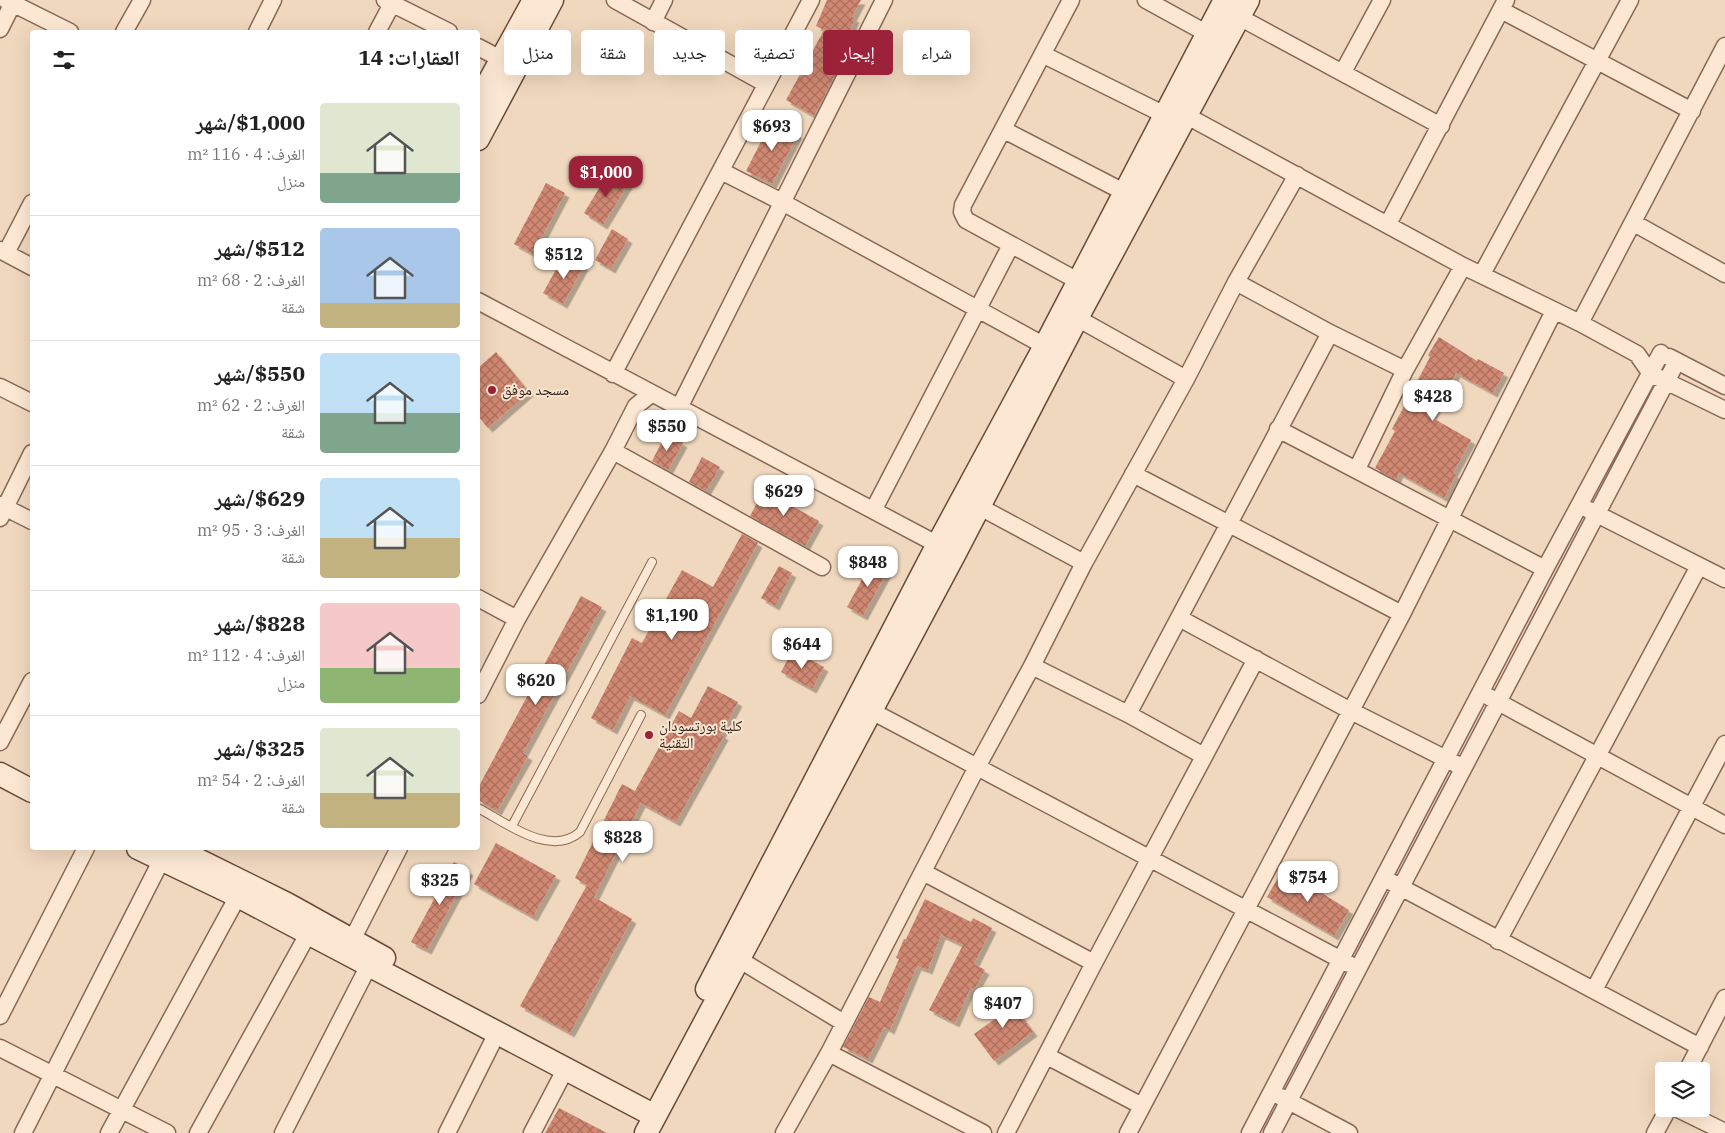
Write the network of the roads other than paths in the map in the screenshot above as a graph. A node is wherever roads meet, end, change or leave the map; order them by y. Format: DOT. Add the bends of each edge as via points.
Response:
graph roads {
  1 [pos="142,0"];
  2 [pos="273,0"];
  3 [pos="534,0"];
  4 [pos="552,0"];
  5 [pos="615,0"];
  6 [pos="664,0"];
  7 [pos="811,0"];
  8 [pos="884,0"];
  9 [pos="1071,0"];
  10 [pos="1146,0"];
  11 [pos="1382,0"];
  12 [pos="1630,0"];
  13 [pos="390,1"];
  14 [pos="9,2"];
  15 [pos="1504,5"];
  16 [pos="1237,6"];
  17 [pos="653,22"];
  18 [pos="0,28"];
  19 [pos="66,30"];
  20 [pos="126,30"];
  21 [pos="258,30"];
  22 [pos="378,30"];
  23 [pos="444,30"];
  24 [pos="1216,39"];
  25 [pos="1725,46"];
  26 [pos="480,48"];
  27 [pos="1044,54"];
  28 [pos="501,59"];
  29 [pos="1598,60"];
  30 [pos="1343,72"];
  31 [pos="766,84"];
  32 [pos="480,98"];
  33 [pos="1692,111"];
  34 [pos="1174,112"];
  35 [pos="1441,126"];
  36 [pos="1004,130"];
  37 [pos="480,135"];
  38 [pos="721,171"];
  39 [pos="1297,175"];
  40 [pos="1124,192"];
  41 [pos="782,202"];
  42 [pos="30,206"];
  43 [pos="1634,223"];
  44 [pos="1388,224"];
  45 [pos="1011,244"];
  46 [pos="3,252"];
  47 [pos="30,266"];
  48 [pos="1463,266"];
  49 [pos="1482,274"];
  50 [pos="1725,274"];
  51 [pos="1078,281"];
  52 [pos="1236,282"];
  53 [pos="480,302"];
  54 [pos="977,308"];
  55 [pos="1554,311"];
  56 [pos="1077,318"];
  57 [pos="1580,323"];
  58 [pos="1330,333"];
  59 [pos="1045,346"];
  60 [pos="1661,353"];
  61 [pos="1637,354"];
  62 [pos="1677,361"];
  63 [pos="1406,370"];
  64 [pos="613,374"];
  65 [pos="1650,374"];
  66 [pos="1186,379"];
  67 [pos="1666,382"];
  68 [pos="1725,386"];
  69 [pos="0,387"];
  70 [pos="651,394"];
  71 [pos="30,402"];
  72 [pos="679,408"];
  73 [pos="1725,410"];
  74 [pos="1278,429"];
  75 [pos="613,451"];
  76 [pos="30,457"];
  77 [pos="1357,469"];
  78 [pos="1133,474"];
  79 [pos="1580,505"];
  80 [pos="978,506"];
  81 [pos="874,509"];
  82 [pos="2,510"];
  83 [pos="1598,514"];
  84 [pos="1451,519"];
  85 [pos="30,520"];
  86 [pos="1229,523"];
  87 [pos="946,549"];
  88 [pos="652,562"];
  89 [pos="1084,563"];
  90 [pos="1699,566"];
  91 [pos="822,567"];
  92 [pos="1545,569"];
  93 [pos="1725,579"];
  94 [pos="480,599"];
  95 [pos="1402,614"];
  96 [pos="1179,618"];
  97 [pos="518,619"];
  98 [pos="1256,659"];
  99 [pos="1032,666"];
  100 [pos="30,685"];
  101 [pos="480,691"];
  102 [pos="1481,694"];
  103 [pos="1498,702"];
  104 [pos="863,707"];
  105 [pos="1350,711"];
  106 [pos="1128,714"];
  107 [pos="641,716"];
  108 [pos="0,742"];
  109 [pos="1725,744"];
  110 [pos="1596,755"];
  111 [pos="1204,756"];
  112 [pos="0,757"];
  113 [pos="1446,759"];
  114 [pos="977,767"];
  115 [pos="1463,768"];
  116 [pos="30,773"];
  117 [pos="0,774"];
  118 [pos="30,790"];
  119 [pos="1691,806"];
  120 [pos="480,809"];
  121 [pos="1725,824"];
  122 [pos="512,826"];
  123 [pos="85,850"];
  124 [pos="150,850"];
  125 [pos="398,850"];
  126 [pos="168,853"];
  127 [pos="1149,858"];
  128 [pos="923,872"];
  129 [pos="1383,878"];
  130 [pos="1400,888"];
  131 [pos="238,896"];
  132 [pos="1246,908"];
  133 [pos="308,934"];
  134 [pos="352,940"];
  135 [pos="1498,941"];
  136 [pos="1340,959"];
  137 [pos="740,960"];
  138 [pos="1094,963"];
  139 [pos="368,966"];
  140 [pos="1358,969"];
  141 [pos="1594,990"];
  142 [pos="1725,998"];
  143 [pos="0,1016"];
  144 [pos="844,1023"];
  145 [pos="497,1033"];
  146 [pos="1700,1047"];
  147 [pos="0,1048"];
  148 [pos="829,1053"];
  149 [pos="1047,1056"];
  150 [pos="1692,1062"];
  151 [pos="565,1070"];
  152 [pos="53,1074"];
  153 [pos="1272,1092"];
  154 [pos="1289,1101"];
  155 [pos="1142,1106"];
  156 [pos="121,1110"];
  157 [pos="651,1112"];
  158 [pos="1664,1117"];
  159 [pos="1694,1117"];
  160 [pos="1725,1132"];
  161 [pos="22,1133"];
  162 [pos="108,1133"];
  163 [pos="167,1133"];
  164 [pos="198,1133"];
  165 [pos="283,1133"];
  166 [pos="447,1133"];
  167 [pos="532,1133"];
  168 [pos="630,1133"];
  169 [pos="784,1133"];
  170 [pos="983,1133"];
  171 [pos="1006,1133"];
  172 [pos="1128,1133"];
  173 [pos="1250,1133"];
  174 [pos="1272,1133"];
  175 [pos="1350,1133"];
  176 [pos="1655,1133"];
  1 -- 20 [label="street"];
  2 -- 21 [label="street"];
  3 -- 28 [label="street"];
  4 -- 37 [label="street"];
  5 -- 17 [label="street"];
  6 -- 17 [label="street"];
  7 -- 31 [label="street"];
  8 -- 41 [label="street"];
  9 -- 27 [label="street"];
  10 -- 24 [label="street"];
  11 -- 30 [label="street"];
  12 -- 29 [label="street"];
  13 -- 22 [label="street"];
  13 -- 23 [label="street"];
  14 -- 18 [label="street"];
  14 -- 19 [label="street"];
  15 -- 29 [label="street"];
  15 -- 35 [label="street"];
  16 -- 24 [label="street"];
  16 -- 30 [label="street"];
  17 -- 31 [label="street"];
  24 -- 34 [label="street"];
  25 -- 33 [label="street"];
  26 -- 28 [label="street"];
  27 -- 34 [label="street"];
  27 -- 36 [label="street"];
  28 -- 32 [label="street"];
  29 -- 33 [label="street"];
  29 -- 49 [label="street"];
  30 -- 35 [label="street"];
  31 -- 38 [label="street"];
  33 -- 43 [label="street"];
  34 -- 39 [label="street"];
  34 -- 40 [label="street"];
  34 -- 56 [label="street"];
  35 -- 44 [label="street"];
  36 -- 40 [label="street"];
  36 -- 45 [label="street" via="963,204 962,212 966,220"];
  38 -- 41 [label="street"];
  38 -- 64 [label="street"];
  39 -- 44 [label="street"];
  39 -- 52 [label="street"];
  40 -- 51 [label="street"];
  41 -- 54 [label="street"];
  41 -- 72 [label="street"];
  42 -- 46 [label="street"];
  43 -- 50 [label="street"];
  43 -- 57 [label="street"];
  44 -- 48 [label="street"];
  45 -- 51 [label="street"];
  45 -- 54 [label="street"];
  46 -- 47 [label="street"];
  48 -- 49 [label="street"];
  48 -- 63 [label="street"];
  49 -- 55 [label="street"];
  51 -- 59 [label="street"];
  52 -- 58 [label="street"];
  52 -- 66 [label="street"];
  53 -- 64 [label="street"];
  54 -- 59 [label="street"];
  54 -- 81 [label="street"];
  55 -- 57 [label="street"];
  55 -- 84 [label="street"];
  56 -- 66 [label="street"];
  56 -- 80 [label="street"];
  57 -- 61 [label="street"];
  58 -- 63 [label="street"];
  58 -- 74 [label="street"];
  59 -- 87 [label="street"];
  60 -- 61 [label="street"];
  60 -- 62 [label="street"];
  60 -- 65 [label="street"];
  61 -- 65 [label="street"];
  62 -- 67 [label="street"];
  62 -- 68 [label="street"];
  63 -- 77 [label="street"];
  64 -- 70 [label="street"];
  65 -- 67 [label="street"];
  65 -- 79 [label="street"];
  66 -- 78 [label="street"];
  67 -- 73 [label="street"];
  67 -- 83 [label="street"];
  69 -- 71 [label="street"];
  70 -- 72 [label="street"];
  70 -- 75 [label="street" via="636,406"];
  72 -- 81 [label="street"];
  74 -- 77 [label="street"];
  74 -- 86 [label="street"];
  75 -- 91 [label="street"];
  75 -- 97 [label="street"];
  76 -- 82 [label="street"];
  77 -- 84 [label="street"];
  78 -- 86 [label="street"];
  78 -- 89 [label="street"];
  79 -- 83 [label="street"];
  79 -- 92 [label="street"];
  80 -- 87 [label="street"];
  80 -- 89 [label="street"];
  81 -- 87 [label="street"];
  82 -- 85 [label="street"];
  83 -- 90 [label="street"];
  83 -- 103 [label="street"];
  84 -- 92 [label="street"];
  84 -- 95 [label="street"];
  86 -- 95 [label="street"];
  86 -- 96 [label="street"];
  87 -- 104 [label="street"];
  88 -- 122 [label="lane"];
  89 -- 99 [label="street"];
  90 -- 93 [label="street"];
  90 -- 110 [label="street"];
  92 -- 102 [label="street"];
  94 -- 97 [label="street"];
  95 -- 105 [label="street"];
  96 -- 98 [label="street"];
  96 -- 106 [label="street"];
  97 -- 101 [label="street"];
  98 -- 105 [label="street"];
  98 -- 111 [label="street"];
  99 -- 106 [label="street"];
  99 -- 114 [label="street"];
  100 -- 108 [label="street"];
  102 -- 103 [label="street"];
  102 -- 113 [label="street"];
  103 -- 110 [label="street"];
  103 -- 115 [label="street"];
  104 -- 114 [label="street"];
  104 -- 137 [label="street"];
  104 -- 157 [label="street"];
  105 -- 113 [label="street"];
  105 -- 132 [label="street"];
  106 -- 111 [label="street"];
  107 -- 122 [label="lane" via="580,832 574,837 544,841"];
  109 -- 119 [label="street"];
  110 -- 119 [label="street"];
  110 -- 135 [label="street"];
  111 -- 127 [label="street"];
  112 -- 116 [label="street"];
  113 -- 115 [label="street"];
  113 -- 129 [label="street"];
  114 -- 127 [label="street"];
  114 -- 128 [label="street"];
  115 -- 130 [label="street"];
  117 -- 118 [label="street"];
  119 -- 121 [label="street"];
  119 -- 141 [label="street"];
  120 -- 122 [label="lane"];
  123 -- 143 [label="street"];
  124 -- 126 [label="street"];
  125 -- 134 [label="street"];
  126 -- 131 [label="street"];
  126 -- 134 [label="street"];
  126 -- 152 [label="street"];
  127 -- 132 [label="street"];
  127 -- 138 [label="street"];
  128 -- 138 [label="street"];
  128 -- 144 [label="street"];
  129 -- 130 [label="street"];
  129 -- 136 [label="street"];
  130 -- 135 [label="street"];
  130 -- 140 [label="street"];
  131 -- 133 [label="street"];
  131 -- 156 [label="street"];
  132 -- 136 [label="street"];
  132 -- 155 [label="street"];
  133 -- 139 [label="street"];
  133 -- 164 [label="street"];
  134 -- 157 [label="street"];
  135 -- 141 [label="street"];
  136 -- 140 [label="street"];
  136 -- 153 [label="street"];
  137 -- 144 [label="street"];
  137 -- 157 [label="street"];
  138 -- 149 [label="street"];
  139 -- 145 [label="street"];
  139 -- 165 [label="street"];
  140 -- 154 [label="street"];
  141 -- 146 [label="street"];
  142 -- 146 [label="street"];
  144 -- 148 [label="street"];
  145 -- 151 [label="street"];
  145 -- 166 [label="street"];
  146 -- 150 [label="street"];
  147 -- 152 [label="street"];
  148 -- 169 [label="street"];
  148 -- 170 [label="street"];
  149 -- 155 [label="street"];
  149 -- 171 [label="street"];
  151 -- 157 [label="street"];
  151 -- 167 [label="street"];
  152 -- 156 [label="street"];
  152 -- 161 [label="street"];
  153 -- 154 [label="street"];
  153 -- 173 [label="street"];
  154 -- 174 [label="street"];
  154 -- 175 [label="street"];
  155 -- 172 [label="street"];
  156 -- 162 [label="street"];
  156 -- 163 [label="street"];
  157 -- 168 [label="street"];
  158 -- 176 [label="street"];
  159 -- 160 [label="street"];
}
